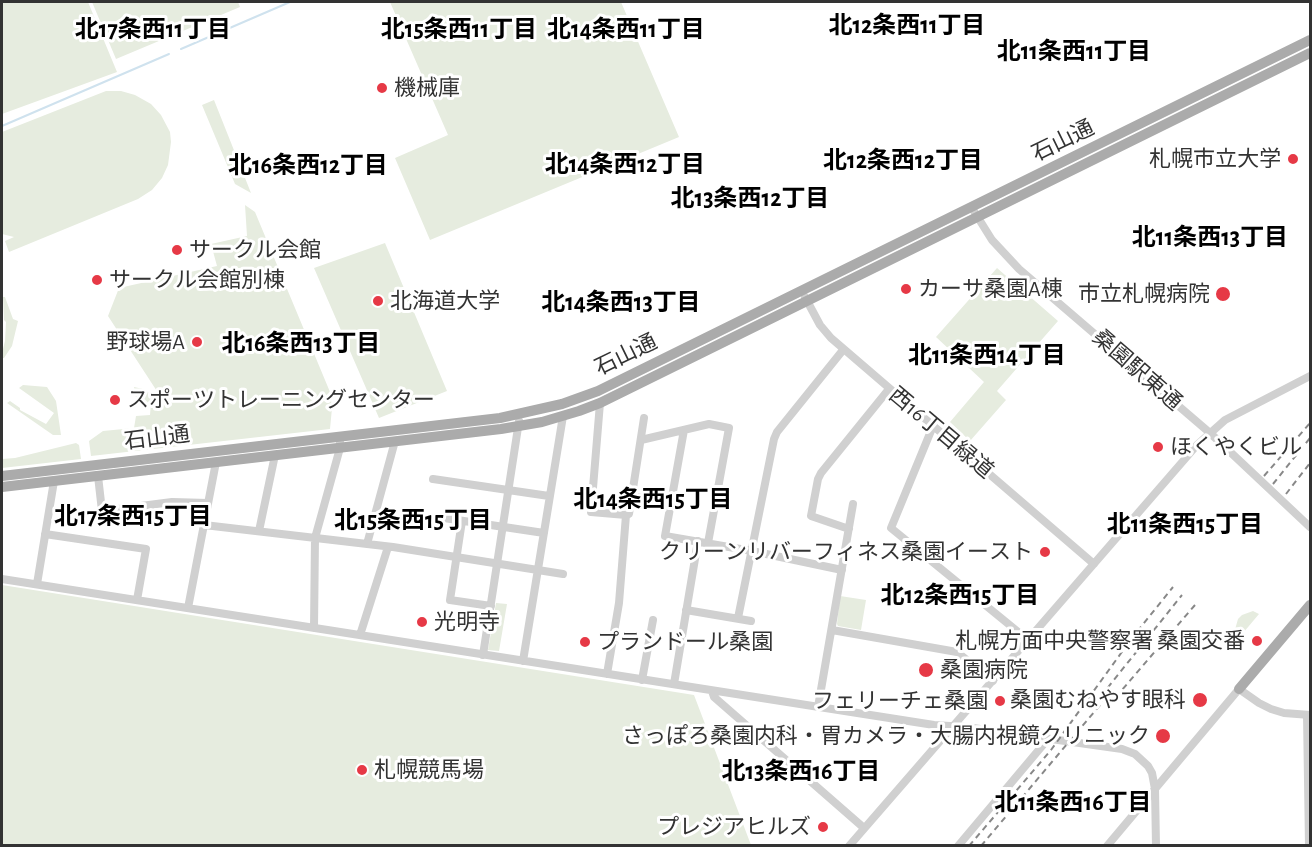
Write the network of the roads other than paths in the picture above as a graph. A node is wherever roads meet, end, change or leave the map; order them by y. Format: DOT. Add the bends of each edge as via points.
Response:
graph roads {
  1 [pos="1311,40"];
  2 [pos="1311,53"];
  3 [pos="975,212"];
  4 [pos="804,296"];
  5 [pos="843,350"];
  6 [pos="1311,376"];
  7 [pos="889,389"];
  8 [pos="600,403"];
  9 [pos="562,416"];
  10 [pos="644,417"];
  11 [pos="519,420"];
  12 [pos="933,426"];
  13 [pos="684,430"];
  14 [pos="1210,432"];
  15 [pos="340,436"];
  16 [pos="641,440"];
  17 [pos="395,441"];
  18 [pos="340,448"];
  19 [pos="275,455"];
  20 [pos="216,462"];
  21 [pos="2,476"];
  22 [pos="98,476"];
  23 [pos="433,479"];
  24 [pos="54,481"];
  25 [pos="2,487"];
  26 [pos="510,490"];
  27 [pos="632,495"];
  28 [pos="549,496"];
  29 [pos="208,503"];
  30 [pos="670,503"];
  31 [pos="853,504"];
  32 [pos="626,514"];
  33 [pos="444,518"];
  34 [pos="462,521"];
  35 [pos="204,525"];
  36 [pos="504,526"];
  37 [pos="1311,527"];
  38 [pos="849,529"];
  39 [pos="260,531"];
  40 [pos="544,533"];
  41 [pos="45,534"];
  42 [pos="315,538"];
  43 [pos="698,541"];
  44 [pos="708,543"];
  45 [pos="367,544"];
  46 [pos="388,548"];
  47 [pos="752,550"];
  48 [pos="456,556"];
  49 [pos="498,563"];
  50 [pos="1094,564"];
  51 [pos="538,570"];
  52 [pos="842,570"];
  53 [pos="563,574"];
  54 [pos="2,579"];
  55 [pos="37,584"];
  56 [pos="137,600"];
  57 [pos="1311,605"];
  58 [pos="491,606"];
  59 [pos="188,608"];
  60 [pos="686,610"];
  61 [pos="738,618"];
  62 [pos="653,620"];
  63 [pos="751,621"];
  64 [pos="314,628"];
  65 [pos="832,630"];
  66 [pos="360,635"];
  67 [pos="1028,640"];
  68 [pos="483,655"];
  69 [pos="523,661"];
  70 [pos="607,674"];
  71 [pos="642,680"];
  72 [pos="993,681"];
  73 [pos="674,684"];
  74 [pos="1239,689"];
  75 [pos="712,691"];
  76 [pos="818,707"];
  77 [pos="1309,715"];
  78 [pos="953,726"];
  79 [pos="1048,739"];
  80 [pos="1155,789"];
  81 [pos="864,828"];
  82 [pos="849,846"];
  83 [pos="958,846"];
  84 [pos="1107,846"];
  85 [pos="1156,846"];
  86 [pos="1309,846"];
  1 -- 3 [label="main road, 石山通"];
  2 -- 3 [label="main road, 石山通"];
  3 -- 4 [label="main road, 石山通"];
  3 -- 14 [label="street, 桑園駅東通" via="992,240 1019,268"];
  4 -- 5 [label="street, 西16丁目緑道" via="820,326"];
  4 -- 8 [label="main road, 石山通"];
  4 -- 11 [label="main road, 石山通" via="598,391"];
  5 -- 7 [label="street, 西16丁目緑道"];
  5 -- 47 [label="street" via="777,432"];
  6 -- 14 [label="street" via="1225,420"];
  7 -- 12 [label="street, 西16丁目緑道"];
  7 -- 38 [label="street" via="818,479 811,516"];
  8 -- 9 [label="main road, 石山通"];
  8 -- 32 [label="street" via="591,512"];
  9 -- 11 [label="main road, 石山通"];
  9 -- 28 [label="street"];
  10 -- 16 [label="street"];
  11 -- 15 [label="main road, 石山通"];
  11 -- 17 [label="main road, 石山通"];
  11 -- 26 [label="street"];
  12 -- 50 [label="street, 西16丁目緑道"];
  12 -- 67 [label="street" via="891,528"];
  13 -- 16 [label="street"];
  13 -- 30 [label="street"];
  13 -- 44 [label="street" via="709,424 729,428"];
  14 -- 37 [label="street, 桑園駅東通"];
  14 -- 50 [label="street"];
  15 -- 18 [label="street"];
  15 -- 21 [label="main road, 石山通"];
  16 -- 27 [label="street"];
  17 -- 18 [label="main road, 石山通"];
  17 -- 45 [label="street"];
  18 -- 19 [label="main road, 石山通"];
  18 -- 42 [label="street"];
  19 -- 20 [label="main road, 石山通"];
  19 -- 39 [label="street"];
  20 -- 22 [label="main road, 石山通"];
  20 -- 29 [label="street"];
  22 -- 24 [label="main road, 石山通"];
  22 -- 29 [label="street" via="102,511 172,502"];
  23 -- 26 [label="street"];
  24 -- 25 [label="main road, 石山通"];
  24 -- 41 [label="street"];
  26 -- 28 [label="street"];
  26 -- 36 [label="street"];
  27 -- 30 [label="street"];
  27 -- 32 [label="street"];
  28 -- 40 [label="street"];
  29 -- 35 [label="street"];
  30 -- 43 [label="street" via="665,536"];
  31 -- 38 [label="street"];
  32 -- 70 [label="street" via="619,603"];
  33 -- 34 [label="street"];
  34 -- 36 [label="street"];
  34 -- 48 [label="street"];
  35 -- 39 [label="street"];
  35 -- 59 [label="street"];
  36 -- 40 [label="street"];
  36 -- 49 [label="street"];
  38 -- 52 [label="street"];
  39 -- 42 [label="street"];
  40 -- 51 [label="street"];
  41 -- 55 [label="street"];
  41 -- 56 [label="street" via="146,549"];
  42 -- 45 [label="street"];
  42 -- 64 [label="street"];
  43 -- 44 [label="street"];
  43 -- 60 [label="street"];
  44 -- 47 [label="street"];
  45 -- 46 [label="street"];
  46 -- 48 [label="street"];
  46 -- 66 [label="street"];
  47 -- 52 [label="street"];
  47 -- 61 [label="street"];
  48 -- 49 [label="street"];
  48 -- 58 [label="street" via="450,600"];
  49 -- 51 [label="street"];
  49 -- 58 [label="street"];
  50 -- 67 [label="street"];
  51 -- 53 [label="street"];
  51 -- 69 [label="street"];
  52 -- 65 [label="street"];
  54 -- 55 [label="street"];
  55 -- 56 [label="street"];
  56 -- 59 [label="street"];
  57 -- 74 [label="main road"];
  58 -- 68 [label="street"];
  59 -- 64 [label="street"];
  60 -- 61 [label="street"];
  60 -- 73 [label="street"];
  61 -- 63 [label="street"];
  62 -- 71 [label="street"];
  64 -- 66 [label="street"];
  65 -- 72 [label="street" via="957,652"];
  65 -- 76 [label="street"];
  66 -- 68 [label="street"];
  67 -- 72 [label="street"];
  68 -- 69 [label="street"];
  69 -- 70 [label="street"];
  70 -- 71 [label="street"];
  71 -- 73 [label="street"];
  72 -- 78 [label="street"];
  73 -- 75 [label="street"];
  74 -- 77 [label="street" via="1271,709"];
  74 -- 80 [label="street"];
  75 -- 76 [label="street"];
  75 -- 81 [label="street" via="714,697"];
  76 -- 78 [label="street"];
  77 -- 86 [label="street"];
  78 -- 79 [label="street"];
  78 -- 81 [label="street"];
  79 -- 80 [label="street" via="1129,751 1148,766"];
  79 -- 83 [label="street"];
  80 -- 84 [label="street"];
  80 -- 85 [label="street"];
  81 -- 82 [label="street"];
}
